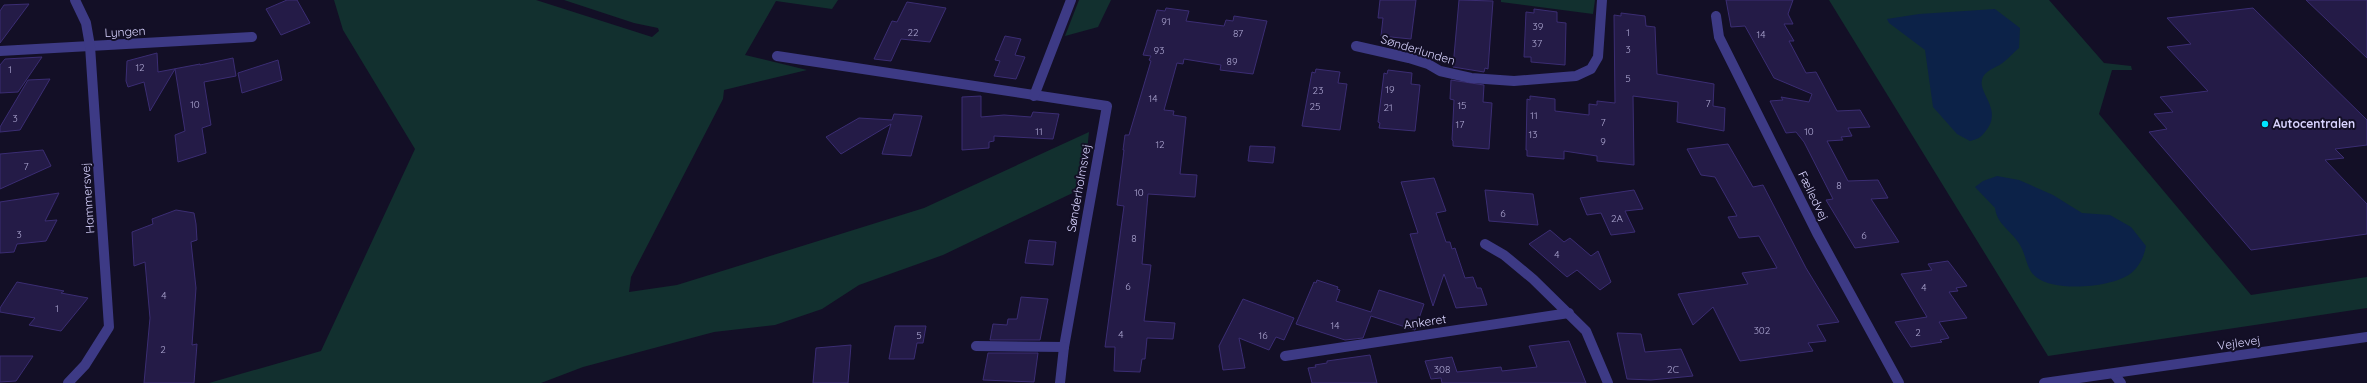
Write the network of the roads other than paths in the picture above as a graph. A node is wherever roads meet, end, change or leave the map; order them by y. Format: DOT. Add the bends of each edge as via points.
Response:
graph roads {
  1 [pos="75,0"];
  2 [pos="1071,0"];
  3 [pos="1602,0"];
  4 [pos="1716,16"];
  5 [pos="252,37"];
  6 [pos="90,46"];
  7 [pos="1356,46"];
  8 [pos="0,50"];
  9 [pos="777,56"];
  10 [pos="1034,96"];
  11 [pos="1484,244"];
  12 [pos="1569,313"];
  13 [pos="2367,337"];
  14 [pos="976,346"];
  15 [pos="1064,347"];
  16 [pos="1285,356"];
  17 [pos="2118,378"];
  18 [pos="68,383"];
  19 [pos="1060,383"];
  20 [pos="1608,383"];
  21 [pos="1899,383"];
  22 [pos="2044,383"];
  1 -- 6 [label="street, Hammersvej" via="86,23"];
  2 -- 10 [label="street"];
  3 -- 7 [label="street, Sønderlunden" via="1599,14 1601,36 1595,66 1589,72 1575,76 1508,82 1480,79 1441,72 1429,64 1396,53"];
  4 -- 21 [label="street, Fælledvej" via="1719,37 1813,226"];
  5 -- 6 [label="street, Lyngen"];
  6 -- 8 [label="street, Lyngen"];
  6 -- 18 [label="street, Hammersvej" via="109,327 85,365"];
  9 -- 10 [label="street, Sønderholmsvej"];
  10 -- 15 [label="street, Sønderholmsvej" via="1107,106"];
  11 -- 12 [label="street" via="1510,260"];
  12 -- 16 [label="street, Ankeret"];
  12 -- 20 [label="street" via="1586,331"];
  13 -- 17 [label="street, Vejlevej"];
  14 -- 15 [label="street"];
  15 -- 19 [label="street, Sønderholmsvej"];
  17 -- 22 [label="street, Vejlevej"];
}
